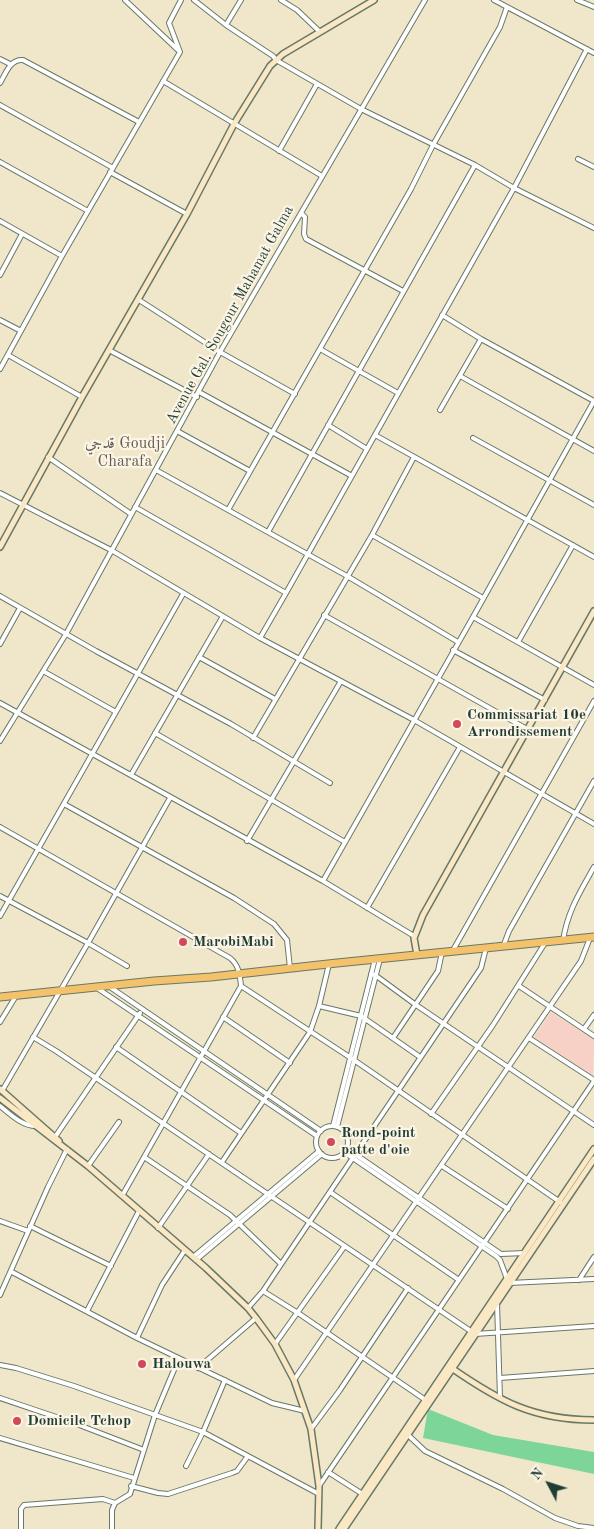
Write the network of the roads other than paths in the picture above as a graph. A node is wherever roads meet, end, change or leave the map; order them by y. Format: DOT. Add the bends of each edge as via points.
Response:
graph roads {
  1 [pos="125,0"];
  2 [pos="181,0"];
  3 [pos="194,0"];
  4 [pos="241,0"];
  5 [pos="281,0"];
  6 [pos="374,0"];
  7 [pos="425,0"];
  8 [pos="494,0"];
  9 [pos="577,0"];
  10 [pos="583,1"];
  11 [pos="507,7"];
  12 [pos="594,7"];
  13 [pos="226,25"];
  14 [pos="320,32"];
  15 [pos="587,49"];
  16 [pos="180,52"];
  17 [pos="594,53"];
  18 [pos="0,59"];
  19 [pos="276,60"];
  20 [pos="10,64"];
  21 [pos="163,81"];
  22 [pos="0,83"];
  23 [pos="318,84"];
  24 [pos="0,106"];
  25 [pos="361,109"];
  26 [pos="140,122"];
  27 [pos="234,124"];
  28 [pos="434,146"];
  29 [pos="279,151"];
  30 [pos="578,158"];
  31 [pos="0,162"];
  32 [pos="475,165"];
  33 [pos="594,167"];
  34 [pos="113,168"];
  35 [pos="110,172"];
  36 [pos="322,176"];
  37 [pos="514,188"];
  38 [pos="88,211"];
  39 [pos="301,213"];
  40 [pos="187,214"];
  41 [pos="0,221"];
  42 [pos="594,228"];
  43 [pos="22,234"];
  44 [pos="62,256"];
  45 [pos="365,269"];
  46 [pos="0,275"];
  47 [pos="403,291"];
  48 [pos="139,300"];
  49 [pos="442,315"];
  50 [pos="0,320"];
  51 [pos="21,331"];
  52 [pos="480,339"];
  53 [pos="320,349"];
  54 [pos="110,350"];
  55 [pos="220,352"];
  56 [pos="8,355"];
  57 [pos="0,369"];
  58 [pos="358,371"];
  59 [pos="460,376"];
  60 [pos="398,393"];
  61 [pos="198,394"];
  62 [pos="295,394"];
  63 [pos="82,397"];
  64 [pos="594,401"];
  65 [pos="440,410"];
  66 [pos="328,425"];
  67 [pos="177,431"];
  68 [pos="272,433"];
  69 [pos="374,435"];
  70 [pos="473,438"];
  71 [pos="573,439"];
  72 [pos="367,448"];
  73 [pos="594,452"];
  74 [pos="312,455"];
  75 [pos="48,457"];
  76 [pos="414,457"];
  77 [pos="156,470"];
  78 [pos="250,471"];
  79 [pos="352,476"];
  80 [pos="550,480"];
  81 [pos="0,493"];
  82 [pos="594,505"];
  83 [pos="24,506"];
  84 [pos="135,507"];
  85 [pos="228,510"];
  86 [pos="131,514"];
  87 [pos="527,520"];
  88 [pos="268,532"];
  89 [pos="372,535"];
  90 [pos="573,545"];
  91 [pos="0,547"];
  92 [pos="111,550"];
  93 [pos="308,555"];
  94 [pos="594,557"];
  95 [pos="347,576"];
  96 [pos="286,593"];
  97 [pos="183,594"];
  98 [pos="0,596"];
  99 [pos="483,598"];
  100 [pos="20,608"];
  101 [pos="594,611"];
  102 [pos="324,615"];
  103 [pos="223,616"];
  104 [pos="473,617"];
  105 [pos="66,634"];
  106 [pos="260,638"];
  107 [pos="458,642"];
  108 [pos="518,642"];
  109 [pos="0,644"];
  110 [pos="453,650"];
  111 [pos="199,657"];
  112 [pos="299,658"];
  113 [pos="562,668"];
  114 [pos="43,671"];
  115 [pos="138,674"];
  116 [pos="438,679"];
  117 [pos="341,681"];
  118 [pos="594,685"];
  119 [pos="177,695"];
  120 [pos="275,699"];
  121 [pos="545,700"];
  122 [pos="594,701"];
  123 [pos="0,704"];
  124 [pos="116,712"];
  125 [pos="16,713"];
  126 [pos="414,720"];
  127 [pos="527,729"];
  128 [pos="155,733"];
  129 [pos="253,738"];
  130 [pos="0,741"];
  131 [pos="460,747"];
  132 [pos="93,754"];
  133 [pos="293,762"];
  134 [pos="502,772"];
  135 [pos="130,776"];
  136 [pos="594,781"];
  137 [pos="330,782"];
  138 [pos="541,794"];
  139 [pos="170,798"];
  140 [pos="271,800"];
  141 [pos="64,804"];
  142 [pos="575,814"];
  143 [pos="594,824"];
  144 [pos="0,827"];
  145 [pos="247,840"];
  146 [pos="345,842"];
  147 [pos="38,848"];
  148 [pos="142,848"];
  149 [pos="594,867"];
  150 [pos="323,881"];
  151 [pos="116,893"];
  152 [pos="0,896"];
  153 [pos="8,900"];
  154 [pos="367,908"];
  155 [pos="0,916"];
  156 [pos="414,936"];
  157 [pos="592,937"];
  158 [pos="563,941"];
  159 [pos="88,943"];
  160 [pos="545,943"];
  161 [pos="503,947"];
  162 [pos="486,948"];
  163 [pos="442,952"];
  164 [pos="452,952"];
  165 [pos="417,955"];
  166 [pos="377,959"];
  167 [pos="329,964"];
  168 [pos="127,966"];
  169 [pos="290,968"];
  170 [pos="240,974"];
  171 [pos="373,975"];
  172 [pos="109,986"];
  173 [pos="241,986"];
  174 [pos="518,986"];
  175 [pos="97,988"];
  176 [pos="58,992"];
  177 [pos="17,996"];
  178 [pos="0,997"];
  179 [pos="416,1005"];
  180 [pos="319,1006"];
  181 [pos="550,1006"];
  182 [pos="142,1009"];
  183 [pos="138,1014"];
  184 [pos="594,1015"];
  185 [pos="222,1017"];
  186 [pos="362,1017"];
  187 [pos="0,1022"];
  188 [pos="443,1023"];
  189 [pos="584,1029"];
  190 [pos="310,1032"];
  191 [pos="594,1036"];
  192 [pos="33,1037"];
  193 [pos="393,1038"];
  194 [pos="528,1038"];
  195 [pos="116,1047"];
  196 [pos="478,1047"];
  197 [pos="204,1051"];
  198 [pos="420,1056"];
  199 [pos="200,1057"];
  200 [pos="352,1059"];
  201 [pos="290,1063"];
  202 [pos="509,1068"];
  203 [pos="95,1078"];
  204 [pos="594,1080"];
  205 [pos="1,1090"];
  206 [pos="397,1091"];
  207 [pos="180,1092"];
  208 [pos="268,1095"];
  209 [pos="0,1098"];
  210 [pos="264,1100"];
  211 [pos="0,1106"];
  212 [pos="574,1111"];
  213 [pos="431,1114"];
  214 [pos="118,1122"];
  215 [pos="162,1124"];
  216 [pos="594,1125"];
  217 [pos="36,1126"];
  218 [pos="335,1127"];
  219 [pos="320,1131"];
  220 [pos="242,1133"];
  221 [pos="462,1135"];
  222 [pos="317,1136"];
  223 [pos="55,1137"];
  224 [pos="66,1148"];
  225 [pos="594,1149"];
  226 [pos="345,1150"];
  227 [pos="320,1153"];
  228 [pos="209,1154"];
  229 [pos="354,1156"];
  230 [pos="144,1157"];
  231 [pos="594,1159"];
  232 [pos="222,1162"];
  233 [pos="88,1166"];
  234 [pos="442,1166"];
  235 [pos="528,1179"];
  236 [pos="188,1187"];
  237 [pos="330,1192"];
  238 [pos="271,1195"];
  239 [pos="122,1196"];
  240 [pos="418,1200"];
  241 [pos="561,1203"];
  242 [pos="508,1209"];
  243 [pos="139,1211"];
  244 [pos="0,1221"];
  245 [pos="238,1222"];
  246 [pos="309,1222"];
  247 [pos="30,1226"];
  248 [pos="158,1228"];
  249 [pos="28,1231"];
  250 [pos="394,1236"];
  251 [pos="485,1242"];
  252 [pos="344,1247"];
  253 [pos="482,1247"];
  254 [pos="185,1250"];
  255 [pos="525,1253"];
  256 [pos="594,1257"];
  257 [pos="195,1259"];
  258 [pos="281,1264"];
  259 [pos="110,1266"];
  260 [pos="374,1266"];
  261 [pos="12,1272"];
  262 [pos="594,1279"];
  263 [pos="459,1280"];
  264 [pos="578,1280"];
  265 [pos="507,1282"];
  266 [pos="408,1288"];
  267 [pos="262,1291"];
  268 [pos="0,1295"];
  269 [pos="497,1303"];
  270 [pos="248,1308"];
  271 [pos="438,1309"];
  272 [pos="87,1311"];
  273 [pos="298,1313"];
  274 [pos="256,1318"];
  275 [pos="594,1326"];
  276 [pos="473,1333"];
  277 [pos="498,1333"];
  278 [pos="326,1334"];
  279 [pos="137,1338"];
  280 [pos="275,1344"];
  281 [pos="362,1357"];
  282 [pos="179,1358"];
  283 [pos="0,1365"];
  284 [pos="198,1368"];
  285 [pos="450,1368"];
  286 [pos="594,1371"];
  287 [pos="392,1378"];
  288 [pos="500,1378"];
  289 [pos="225,1380"];
  290 [pos="294,1380"];
  291 [pos="0,1398"];
  292 [pos="500,1399"];
  293 [pos="428,1401"];
  294 [pos="306,1411"];
  295 [pos="155,1415"];
  296 [pos="594,1420"];
  297 [pos="311,1429"];
  298 [pos="203,1432"];
  299 [pos="406,1433"];
  300 [pos="0,1438"];
  301 [pos="144,1450"];
  302 [pos="248,1456"];
  303 [pos="186,1466"];
  304 [pos="328,1472"];
  305 [pos="134,1478"];
  306 [pos="131,1486"];
  307 [pos="319,1486"];
  308 [pos="318,1494"];
  309 [pos="364,1495"];
  310 [pos="116,1502"];
  311 [pos="594,1528"];
  312 [pos="21,1529"];
  313 [pos="112,1529"];
  314 [pos="318,1529"];
  315 [pos="339,1529"];
  316 [pos="344,1529"];
  1 -- 16 [label="street"];
  2 -- 16 [label="street" via="169,23"];
  3 -- 13 [label="street"];
  4 -- 13 [label="street"];
  5 -- 14 [label="street"];
  6 -- 14 [label="main road"];
  7 -- 25 [label="street, Avenue Gal. Sougour Mahamat Galma"];
  8 -- 11 [label="street"];
  9 -- 10 [label="street"];
  10 -- 12 [label="street"];
  11 -- 15 [label="street"];
  11 -- 28 [label="street" via="500,27"];
  13 -- 19 [label="street"];
  14 -- 19 [label="main road"];
  15 -- 17 [label="street"];
  15 -- 37 [label="street"];
  16 -- 21 [label="street"];
  18 -- 20 [label="street"];
  19 -- 23 [label="street"];
  19 -- 27 [label="main road"];
  20 -- 22 [label="street"];
  20 -- 26 [label="street" via="23,60"];
  21 -- 26 [label="street"];
  21 -- 27 [label="street"];
  23 -- 25 [label="street"];
  23 -- 29 [label="street"];
  24 -- 34 [label="street"];
  25 -- 28 [label="street"];
  25 -- 36 [label="street, Avenue Gal. Sougour Mahamat Galma"];
  26 -- 34 [label="street"];
  27 -- 29 [label="street"];
  27 -- 40 [label="main road"];
  28 -- 32 [label="street"];
  28 -- 45 [label="street"];
  29 -- 36 [label="street"];
  30 -- 33 [label="street"];
  31 -- 38 [label="street"];
  32 -- 37 [label="street"];
  32 -- 47 [label="street"];
  34 -- 35 [label="street"];
  35 -- 38 [label="street"];
  35 -- 40 [label="street"];
  36 -- 39 [label="street, Avenue Gal. Sougour Mahamat Galma"];
  37 -- 42 [label="street"];
  37 -- 49 [label="street"];
  38 -- 44 [label="street"];
  39 -- 45 [label="street" via="305,217 306,239"];
  39 -- 55 [label="street, Avenue Gal. Sougour Mahamat Galma"];
  40 -- 48 [label="main road"];
  41 -- 43 [label="street"];
  43 -- 44 [label="street"];
  43 -- 46 [label="street"];
  44 -- 51 [label="street"];
  45 -- 47 [label="street"];
  45 -- 53 [label="street"];
  47 -- 58 [label="street"];
  48 -- 54 [label="main road"];
  48 -- 55 [label="street"];
  49 -- 52 [label="street"];
  49 -- 60 [label="street"];
  50 -- 51 [label="street"];
  51 -- 56 [label="street"];
  52 -- 59 [label="street"];
  52 -- 64 [label="street"];
  53 -- 58 [label="street"];
  53 -- 62 [label="street"];
  54 -- 61 [label="street"];
  54 -- 63 [label="main road"];
  55 -- 61 [label="street, Avenue Gal. Sougour Mahamat Galma"];
  55 -- 62 [label="street"];
  56 -- 57 [label="street"];
  56 -- 63 [label="street"];
  58 -- 60 [label="street"];
  58 -- 66 [label="street"];
  59 -- 65 [label="street"];
  59 -- 71 [label="street"];
  60 -- 69 [label="street"];
  61 -- 67 [label="street, Avenue Gal. Sougour Mahamat Galma"];
  61 -- 68 [label="street"];
  62 -- 68 [label="street"];
  63 -- 75 [label="main road"];
  64 -- 71 [label="street"];
  66 -- 72 [label="street"];
  66 -- 74 [label="street"];
  67 -- 77 [label="street, Avenue Gal. Sougour Mahamat Galma"];
  67 -- 78 [label="street"];
  68 -- 74 [label="street"];
  68 -- 78 [label="street"];
  69 -- 72 [label="street"];
  69 -- 76 [label="street"];
  70 -- 80 [label="street"];
  71 -- 73 [label="street"];
  71 -- 80 [label="street"];
  72 -- 79 [label="street"];
  74 -- 79 [label="street"];
  74 -- 88 [label="street"];
  75 -- 83 [label="main road"];
  75 -- 86 [label="street"];
  76 -- 87 [label="street"];
  76 -- 89 [label="street"];
  77 -- 84 [label="street, Avenue Gal. Sougour Mahamat Galma"];
  77 -- 85 [label="street"];
  78 -- 85 [label="street"];
  79 -- 93 [label="street"];
  80 -- 82 [label="street"];
  80 -- 87 [label="street"];
  81 -- 83 [label="street"];
  83 -- 91 [label="main road"];
  83 -- 92 [label="street"];
  84 -- 86 [label="street, Avenue Gal. Sougour Mahamat Galma"];
  84 -- 96 [label="street"];
  85 -- 88 [label="street"];
  86 -- 92 [label="street, Avenue Gal. Sougour Mahamat Galma"];
  87 -- 90 [label="street"];
  87 -- 99 [label="street"];
  88 -- 93 [label="street"];
  89 -- 95 [label="street"];
  89 -- 99 [label="street"];
  90 -- 94 [label="street"];
  90 -- 108 [label="street"];
  92 -- 97 [label="street"];
  92 -- 105 [label="street, Avenue Gal. Sougour Mahamat Galma"];
  93 -- 95 [label="street"];
  93 -- 96 [label="street"];
  95 -- 102 [label="street"];
  95 -- 107 [label="street"];
  96 -- 106 [label="street"];
  97 -- 103 [label="street"];
  97 -- 115 [label="street"];
  98 -- 100 [label="street"];
  99 -- 104 [label="street"];
  100 -- 105 [label="street"];
  100 -- 109 [label="street"];
  101 -- 113 [label="main road"];
  102 -- 112 [label="street"];
  102 -- 116 [label="street"];
  103 -- 106 [label="street"];
  103 -- 111 [label="street"];
  104 -- 107 [label="street"];
  104 -- 108 [label="street"];
  105 -- 114 [label="street, Avenue Gal. Sougour Mahamat Galma"];
  105 -- 115 [label="street"];
  106 -- 112 [label="street"];
  107 -- 110 [label="street"];
  108 -- 113 [label="street"];
  110 -- 116 [label="street"];
  110 -- 121 [label="street"];
  111 -- 119 [label="street"];
  111 -- 120 [label="street"];
  112 -- 117 [label="street"];
  112 -- 120 [label="street"];
  113 -- 118 [label="street"];
  113 -- 121 [label="main road"];
  114 -- 124 [label="street"];
  114 -- 125 [label="street, Avenue Gal. Sougour Mahamat Galma"];
  115 -- 119 [label="street"];
  115 -- 124 [label="street"];
  116 -- 126 [label="street"];
  116 -- 127 [label="street"];
  117 -- 126 [label="street"];
  117 -- 133 [label="street"];
  119 -- 128 [label="street"];
  119 -- 129 [label="street"];
  120 -- 129 [label="street"];
  121 -- 127 [label="main road"];
  122 -- 138 [label="street"];
  123 -- 125 [label="street"];
  124 -- 132 [label="street"];
  125 -- 130 [label="street, Avenue Gal. Sougour Mahamat Galma"];
  125 -- 132 [label="street"];
  126 -- 131 [label="street"];
  126 -- 146 [label="street"];
  127 -- 134 [label="main road"];
  128 -- 135 [label="street"];
  128 -- 140 [label="street"];
  129 -- 133 [label="street"];
  131 -- 134 [label="street"];
  131 -- 154 [label="street"];
  132 -- 135 [label="street"];
  132 -- 141 [label="street"];
  133 -- 137 [label="street"];
  133 -- 140 [label="street"];
  134 -- 138 [label="street"];
  134 -- 156 [label="main road"];
  135 -- 139 [label="street"];
  136 -- 142 [label="street"];
  138 -- 142 [label="street"];
  138 -- 164 [label="street"];
  139 -- 145 [label="street"];
  139 -- 148 [label="street"];
  140 -- 145 [label="street"];
  140 -- 146 [label="street"];
  141 -- 147 [label="street"];
  141 -- 148 [label="street"];
  142 -- 143 [label="street"];
  142 -- 161 [label="street"];
  144 -- 147 [label="street"];
  145 -- 150 [label="street"];
  146 -- 150 [label="street"];
  147 -- 151 [label="street"];
  147 -- 153 [label="street"];
  148 -- 151 [label="street"];
  148 -- 169 [label="street" via="234,898 274,924 287,940"];
  149 -- 158 [label="street" via="565,923"];
  150 -- 154 [label="street"];
  151 -- 159 [label="street"];
  151 -- 170 [label="street" via="230,958"];
  152 -- 153 [label="street"];
  153 -- 155 [label="street"];
  153 -- 159 [label="street"];
  154 -- 156 [label="street"];
  156 -- 165 [label="main road"];
  157 -- 158 [label="highway"];
  157 -- 181 [label="street" via="581,960"];
  158 -- 160 [label="highway"];
  159 -- 168 [label="street"];
  159 -- 176 [label="street"];
  160 -- 161 [label="highway"];
  160 -- 174 [label="street"];
  161 -- 162 [label="highway"];
  162 -- 164 [label="highway"];
  162 -- 188 [label="street" via="481,968"];
  163 -- 164 [label="highway"];
  163 -- 165 [label="highway"];
  163 -- 179 [label="street" via="438,971"];
  165 -- 166 [label="highway"];
  166 -- 167 [label="highway"];
  166 -- 171 [label="street"];
  167 -- 169 [label="highway"];
  167 -- 180 [label="street"];
  169 -- 170 [label="highway"];
  170 -- 172 [label="highway"];
  170 -- 173 [label="street"];
  171 -- 179 [label="street"];
  171 -- 186 [label="street"];
  172 -- 175 [label="highway"];
  172 -- 182 [label="street"];
  173 -- 185 [label="street"];
  173 -- 190 [label="street"];
  174 -- 181 [label="street"];
  174 -- 196 [label="street"];
  175 -- 176 [label="highway"];
  175 -- 183 [label="street"];
  176 -- 177 [label="highway"];
  176 -- 192 [label="street"];
  177 -- 178 [label="highway"];
  177 -- 187 [label="street"];
  179 -- 188 [label="street"];
  179 -- 193 [label="street"];
  180 -- 186 [label="street"];
  180 -- 190 [label="street"];
  181 -- 189 [label="street"];
  181 -- 194 [label="street"];
  182 -- 183 [label="street"];
  182 -- 197 [label="street"];
  183 -- 195 [label="street"];
  183 -- 199 [label="street"];
  184 -- 189 [label="street"];
  185 -- 197 [label="street"];
  185 -- 201 [label="street"];
  186 -- 193 [label="street"];
  186 -- 200 [label="street"];
  188 -- 196 [label="street"];
  188 -- 198 [label="street"];
  189 -- 191 [label="street"];
  190 -- 200 [label="street"];
  190 -- 201 [label="street"];
  192 -- 203 [label="street"];
  192 -- 205 [label="street"];
  193 -- 198 [label="street"];
  194 -- 202 [label="street"];
  194 -- 204 [label="street"];
  195 -- 203 [label="street"];
  195 -- 207 [label="street"];
  196 -- 202 [label="street"];
  196 -- 213 [label="street"];
  197 -- 199 [label="street"];
  197 -- 208 [label="street"];
  198 -- 206 [label="street"];
  199 -- 207 [label="street"];
  199 -- 210 [label="street"];
  200 -- 206 [label="street"];
  200 -- 218 [label="street"];
  201 -- 208 [label="street"];
  202 -- 212 [label="street"];
  202 -- 221 [label="street"];
  203 -- 215 [label="street"];
  203 -- 223 [label="street"];
  204 -- 212 [label="street"];
  205 -- 223 [label="main road"];
  206 -- 213 [label="street"];
  206 -- 229 [label="street"];
  207 -- 215 [label="street"];
  207 -- 220 [label="street"];
  208 -- 210 [label="street"];
  208 -- 219 [label="street"];
  209 -- 217 [label="main road"];
  210 -- 220 [label="street"];
  210 -- 222 [label="street"];
  211 -- 217 [label="street" via="23,1123"];
  212 -- 216 [label="street"];
  212 -- 235 [label="street"];
  213 -- 221 [label="street"];
  214 -- 233 [label="street"];
  215 -- 228 [label="street"];
  215 -- 230 [label="street"];
  217 -- 224 [label="main road"];
  218 -- 219 [label="street"];
  218 -- 226 [label="street" via="347,1138"];
  219 -- 222 [label="street"];
  220 -- 232 [label="street"];
  221 -- 234 [label="street"];
  221 -- 235 [label="street"];
  222 -- 227 [label="street"];
  223 -- 224 [label="main road"];
  224 -- 233 [label="main road"];
  224 -- 247 [label="street"];
  225 -- 241 [label="main road"];
  226 -- 227 [label="street" via="336,1157"];
  226 -- 229 [label="street"];
  227 -- 238 [label="street"];
  228 -- 232 [label="street"];
  228 -- 236 [label="street"];
  229 -- 237 [label="street"];
  229 -- 240 [label="street"];
  230 -- 236 [label="street"];
  230 -- 239 [label="street"];
  231 -- 241 [label="main road"];
  232 -- 238 [label="street"];
  233 -- 239 [label="main road"];
  234 -- 240 [label="street"];
  234 -- 242 [label="street"];
  235 -- 241 [label="street"];
  235 -- 242 [label="street"];
  236 -- 245 [label="street"];
  236 -- 248 [label="street"];
  237 -- 246 [label="street"];
  237 -- 250 [label="street"];
  238 -- 245 [label="street"];
  238 -- 246 [label="street"];
  239 -- 243 [label="main road"];
  240 -- 250 [label="street"];
  240 -- 251 [label="street"];
  240 -- 253 [label="street"];
  241 -- 255 [label="main road"];
  241 -- 265 [label="main road"];
  242 -- 251 [label="street"];
  243 -- 248 [label="main road"];
  243 -- 259 [label="street"];
  244 -- 249 [label="street"];
  245 -- 257 [label="street"];
  245 -- 258 [label="street"];
  246 -- 252 [label="street"];
  246 -- 258 [label="street"];
  247 -- 249 [label="street"];
  247 -- 259 [label="street"];
  248 -- 254 [label="main road"];
  249 -- 261 [label="street"];
  250 -- 260 [label="street"];
  250 -- 263 [label="street"];
  251 -- 253 [label="street"];
  251 -- 255 [label="street" via="501,1254"];
  252 -- 260 [label="street"];
  252 -- 273 [label="street"];
  253 -- 263 [label="street"];
  253 -- 265 [label="street" via="500,1260"];
  254 -- 257 [label="main road"];
  254 -- 279 [label="street" via="162,1285"];
  255 -- 265 [label="main road"];
  256 -- 264 [label="street"];
  257 -- 270 [label="main road"];
  258 -- 267 [label="street"];
  259 -- 272 [label="street"];
  260 -- 266 [label="street"];
  260 -- 278 [label="street"];
  261 -- 268 [label="street"];
  261 -- 272 [label="street"];
  262 -- 264 [label="street"];
  263 -- 271 [label="street"];
  264 -- 265 [label="street"];
  265 -- 269 [label="main road"];
  265 -- 276 [label="main road"];
  266 -- 271 [label="street"];
  266 -- 281 [label="street"];
  267 -- 270 [label="street"];
  267 -- 273 [label="street"];
  269 -- 276 [label="main road"];
  269 -- 277 [label="street"];
  270 -- 274 [label="main road"];
  271 -- 276 [label="street"];
  271 -- 287 [label="street"];
  272 -- 279 [label="street"];
  273 -- 278 [label="street"];
  273 -- 280 [label="street"];
  274 -- 280 [label="main road"];
  274 -- 284 [label="street"];
  275 -- 277 [label="street"];
  276 -- 277 [label="street"];
  276 -- 285 [label="main road"];
  277 -- 288 [label="street"];
  278 -- 281 [label="street"];
  278 -- 290 [label="street"];
  279 -- 282 [label="street"];
  280 -- 290 [label="main road"];
  281 -- 287 [label="street"];
  281 -- 297 [label="street"];
  282 -- 284 [label="street"];
  282 -- 295 [label="street"];
  283 -- 295 [label="street" via="74,1386"];
  284 -- 289 [label="street"];
  285 -- 292 [label="main road"];
  285 -- 293 [label="main road"];
  286 -- 288 [label="street"];
  287 -- 293 [label="street"];
  287 -- 304 [label="street"];
  288 -- 292 [label="street"];
  289 -- 294 [label="street" via="272,1403"];
  289 -- 298 [label="street"];
  290 -- 294 [label="main road"];
  291 -- 301 [label="street"];
  292 -- 296 [label="main road" via="551,1417"];
  293 -- 299 [label="main road"];
  294 -- 297 [label="main road"];
  295 -- 298 [label="street"];
  295 -- 301 [label="street"];
  297 -- 307 [label="main road"];
  298 -- 302 [label="street"];
  298 -- 303 [label="street"];
  299 -- 309 [label="main road"];
  299 -- 311 [label="street" via="425,1451 555,1518"];
  300 -- 305 [label="street"];
  301 -- 305 [label="street"];
  302 -- 306 [label="street" via="237,1471 168,1494"];
  302 -- 308 [label="street"];
  304 -- 307 [label="street"];
  304 -- 309 [label="street"];
  305 -- 306 [label="street"];
  306 -- 310 [label="street" via="128,1496"];
  307 -- 308 [label="main road"];
  308 -- 314 [label="main road"];
  309 -- 315 [label="main road"];
  309 -- 316 [label="main road"];
  310 -- 312 [label="street" via="103,1498 24,1505 20,1509"];
  310 -- 313 [label="street" via="112,1510"];
}
